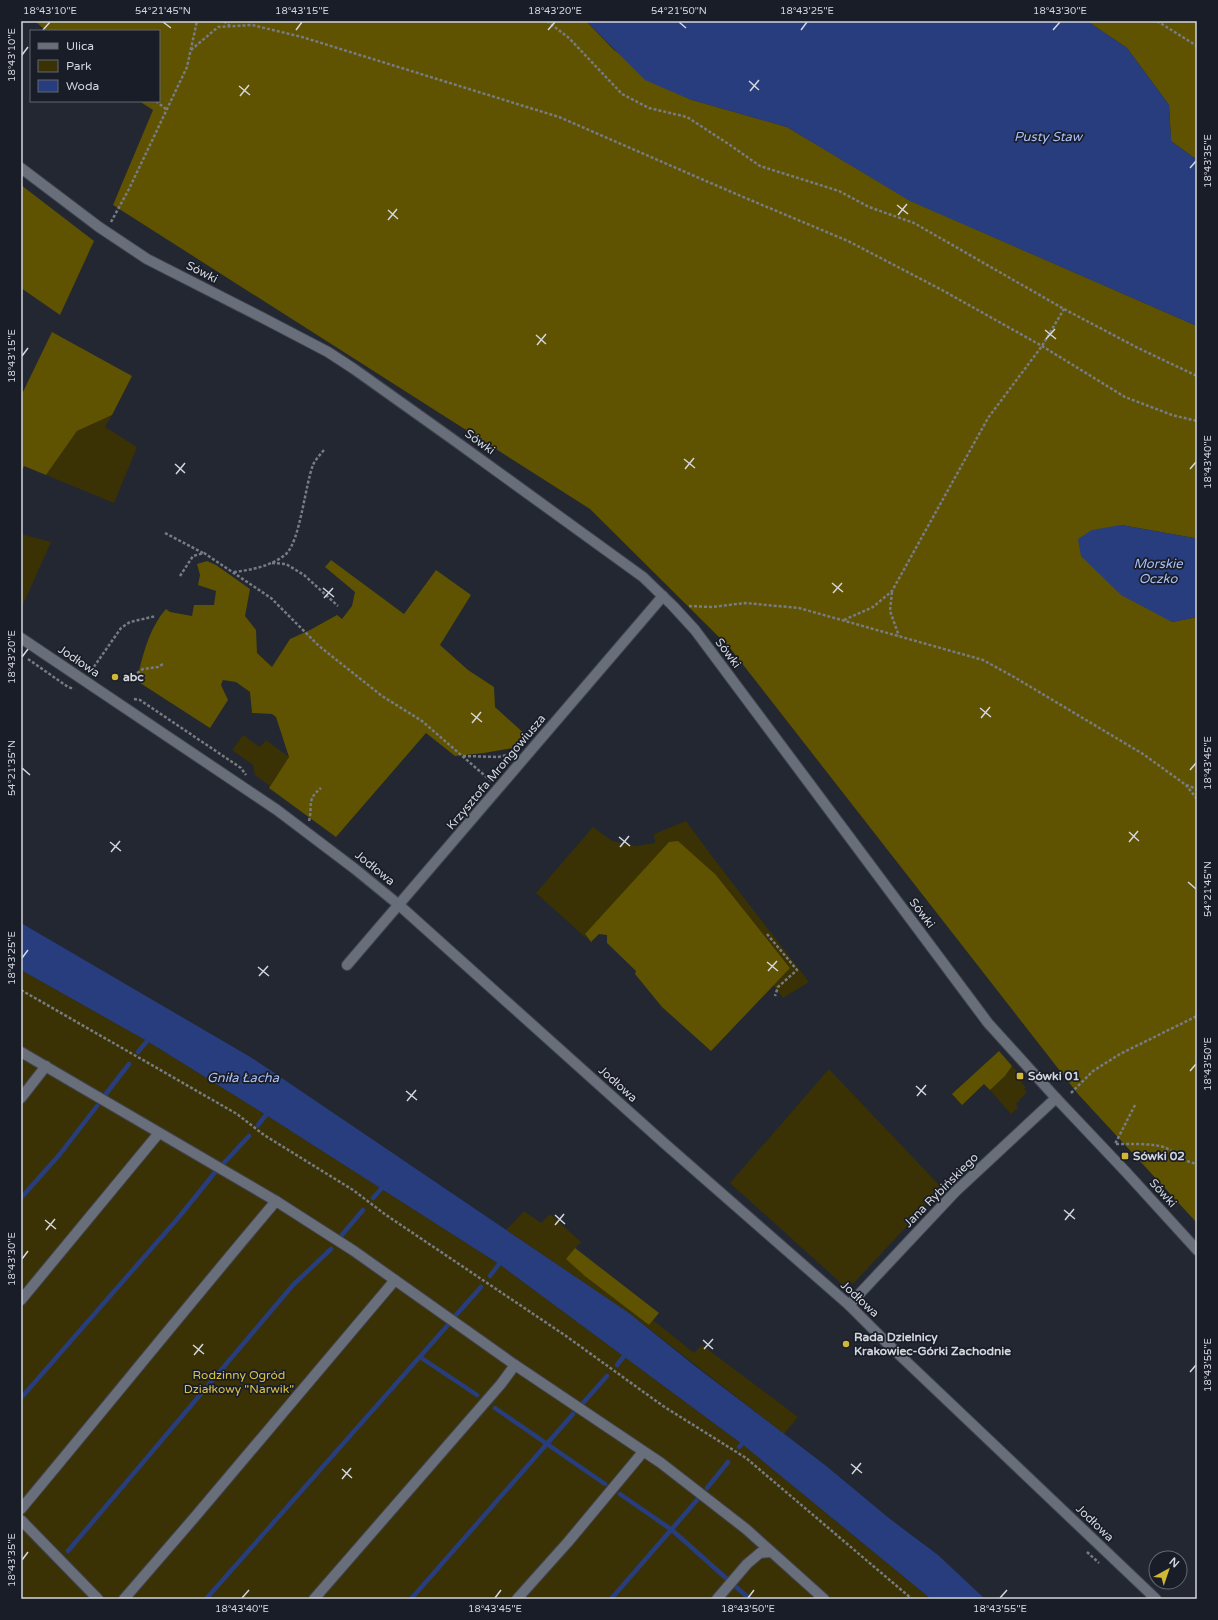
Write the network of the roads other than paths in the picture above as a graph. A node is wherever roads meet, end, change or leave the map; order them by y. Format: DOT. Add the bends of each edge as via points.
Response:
graph roads {
  1 [pos="21,168"];
  2 [pos="663,596"];
  3 [pos="21,638"];
  4 [pos="399,905"];
  5 [pos="347,966"];
  6 [pos="21,1052"];
  7 [pos="46,1066"];
  8 [pos="21,1098"];
  9 [pos="1056,1098"];
  10 [pos="159,1133"];
  11 [pos="276,1201"];
  12 [pos="1197,1250"];
  13 [pos="395,1280"];
  14 [pos="21,1300"];
  15 [pos="849,1305"];
  16 [pos="514,1365"];
  17 [pos="643,1452"];
  18 [pos="21,1509"];
  19 [pos="21,1520"];
  20 [pos="771,1552"];
  21 [pos="98,1599"];
  22 [pos="124,1599"];
  23 [pos="314,1599"];
  24 [pos="518,1599"];
  25 [pos="717,1599"];
  26 [pos="824,1599"];
  27 [pos="1156,1599"];
  1 -- 2 [label="street, Sówki" via="102,229 147,259 328,352 354,369 612,554"];
  2 -- 4 [label="street, Krzysztofa Mrongowiusza"];
  2 -- 9 [label="street, Sówki" via="700,637 988,1023"];
  3 -- 4 [label="street, Jodłowa" via="277,810"];
  4 -- 5 [label="street, Krzysztofa Mrongowiusza"];
  4 -- 15 [label="street, Jodłowa"];
  6 -- 7 [label="street"];
  7 -- 8 [label="street"];
  7 -- 10 [label="street"];
  9 -- 12 [label="street, Sówki"];
  9 -- 15 [label="street, Jana Rybińskiego" via="956,1191"];
  10 -- 11 [label="street"];
  10 -- 14 [label="street"];
  11 -- 13 [label="street"];
  11 -- 18 [label="street"];
  13 -- 16 [label="street"];
  13 -- 22 [label="street"];
  15 -- 27 [label="street, Jodłowa"];
  16 -- 17 [label="street"];
  16 -- 23 [label="street" via="501,1384"];
  17 -- 20 [label="street" via="746,1529"];
  17 -- 24 [label="street"];
  19 -- 21 [label="street"];
  20 -- 25 [label="street" via="760,1553 747,1564"];
  20 -- 26 [label="street"];
}
